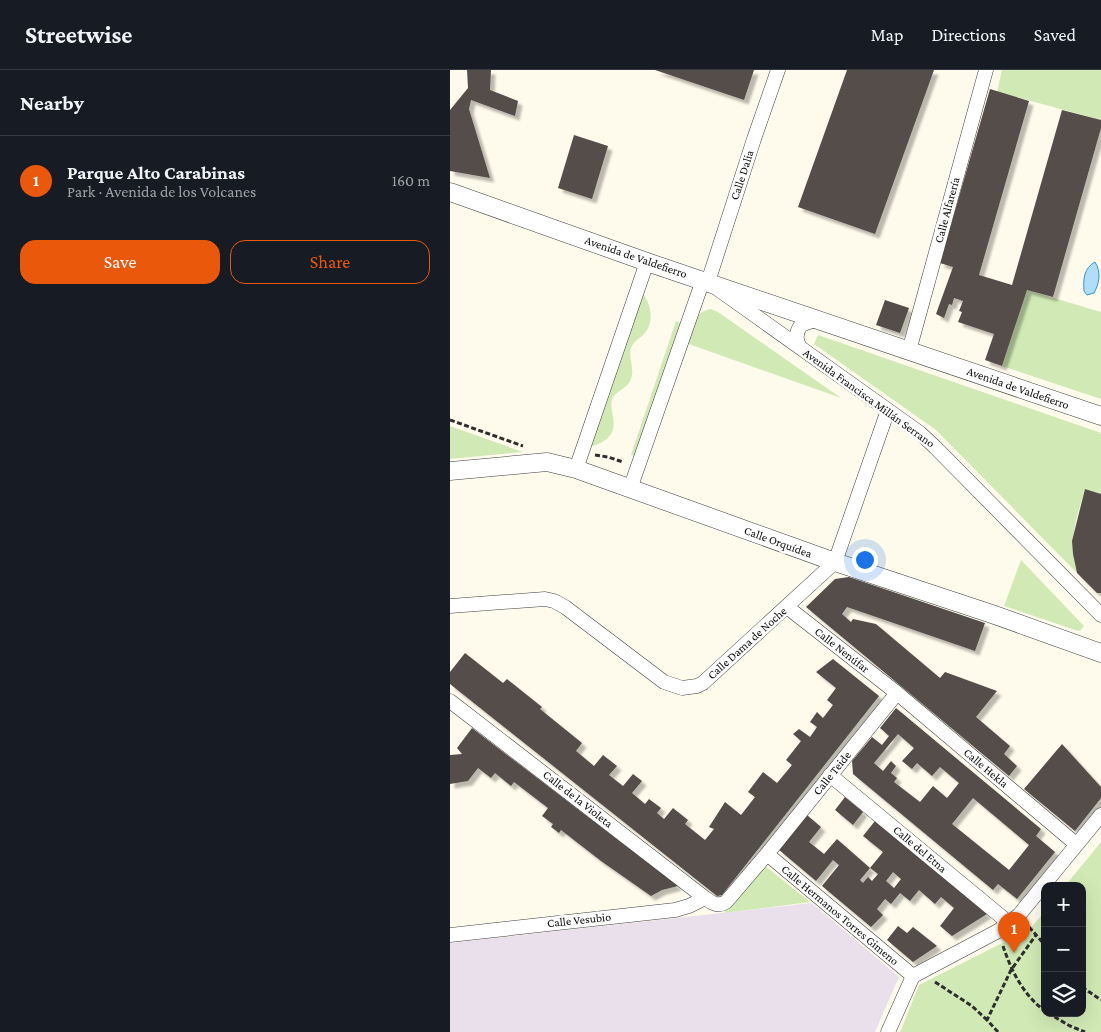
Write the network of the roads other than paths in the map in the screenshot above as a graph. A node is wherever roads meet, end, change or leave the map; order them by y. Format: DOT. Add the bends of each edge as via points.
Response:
graph roads {
  1 [pos="778,70"];
  2 [pos="986,70"];
  3 [pos="450,192"];
  4 [pos="647,262"];
  5 [pos="705,281"];
  6 [pos="822,320"];
  7 [pos="800,348"];
  8 [pos="909,351"];
  9 [pos="888,410"];
  10 [pos="1101,416"];
  11 [pos="576,469"];
  12 [pos="450,471"];
  13 [pos="630,489"];
  14 [pos="835,562"];
  15 [pos="450,606"];
  16 [pos="787,607"];
  17 [pos="1101,615"];
  18 [pos="1101,653"];
  19 [pos="897,693"];
  20 [pos="450,701"];
  21 [pos="830,775"];
  22 [pos="1101,815"];
  23 [pos="1076,844"];
  24 [pos="767,854"];
  25 [pos="705,898"];
  26 [pos="1008,923"];
  27 [pos="450,935"];
  28 [pos="918,973"];
  29 [pos="888,1032"];
  1 -- 5 [label="street, Calle Dalia"];
  2 -- 8 [label="street, Calle Alfarería"];
  3 -- 4 [label="street, Avenida de Valdefierro"];
  4 -- 5 [label="street, Avenida de Valdefierro"];
  4 -- 11 [label="street"];
  5 -- 6 [label="street, Avenida de Valdefierro"];
  5 -- 7 [label="street, Avenida Francisca Millán Serrano"];
  5 -- 13 [label="street, Calle Dalia"];
  6 -- 7 [label="street" via="801,325 797,334"];
  6 -- 8 [label="street, Avenida de Valdefierro"];
  7 -- 9 [label="street, Avenida Francisca Millán Serrano"];
  8 -- 10 [label="street, Avenida de Valdefierro"];
  9 -- 14 [label="street, Calle Dama de Noche"];
  9 -- 17 [label="street, Avenida Francisca Millán Serrano" via="936,447"];
  11 -- 12 [label="street, Calle Orquídea" via="547,462"];
  11 -- 13 [label="street, Calle Orquídea"];
  13 -- 14 [label="street, Calle Orquídea"];
  14 -- 16 [label="street, Calle Dama de Noche"];
  14 -- 18 [label="street, Calle Orquídea"];
  15 -- 16 [label="street, Calle Dama de Noche" via="535,600 554,602 664,682 682,688 698,686"];
  16 -- 19 [label="street, Calle Nenúfar"];
  19 -- 21 [label="street, Calle Teide"];
  19 -- 23 [label="street, Calle Hekla"];
  20 -- 25 [label="street, Calle de la Violeta"];
  21 -- 24 [label="street, Calle Teide"];
  21 -- 26 [label="street, Calle del Etna"];
  22 -- 23 [label="street"];
  23 -- 26 [label="street"];
  24 -- 25 [label="street, Calle Teide" via="723,904 715,904"];
  24 -- 28 [label="street, Calle Hermanos Torres Gimeno"];
  25 -- 27 [label="street, Calle Vesubio" via="675,910"];
  26 -- 28 [label="street"];
  28 -- 29 [label="street"];
}
